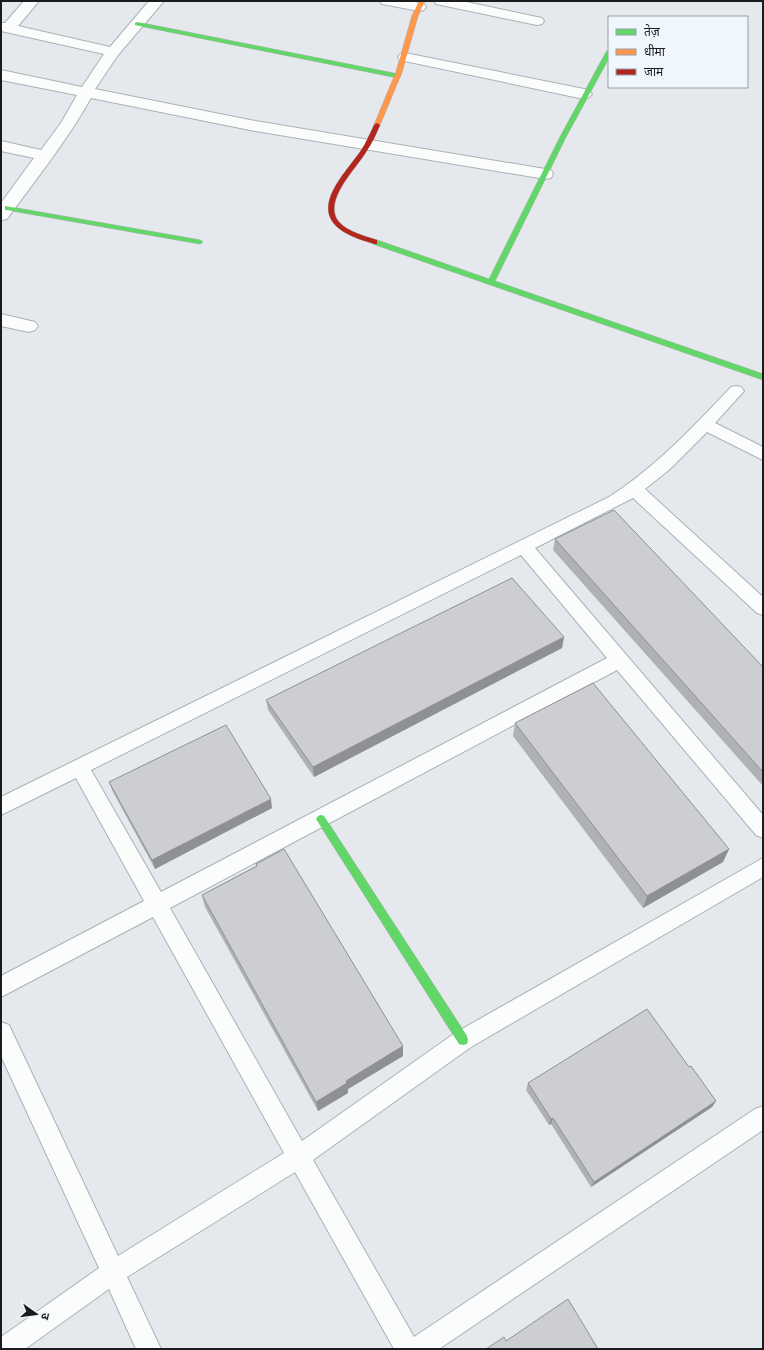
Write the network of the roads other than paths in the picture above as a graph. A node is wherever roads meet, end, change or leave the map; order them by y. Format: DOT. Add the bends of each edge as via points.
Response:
graph roads {
  1 [pos="32,1"];
  2 [pos="157,1"];
  3 [pos="387,1"];
  4 [pos="441,1"];
  5 [pos="420,4"];
  6 [pos="537,21"];
  7 [pos="137,24"];
  8 [pos="5,28"];
  9 [pos="113,52"];
  10 [pos="608,54"];
  11 [pos="405,57"];
  12 [pos="1,75"];
  13 [pos="398,76"];
  14 [pos="86,92"];
  15 [pos="584,94"];
  16 [pos="367,145"];
  17 [pos="1,146"];
  18 [pos="46,156"];
  19 [pos="545,174"];
  20 [pos="4,211"];
  21 [pos="200,242"];
  22 [pos="491,283"];
  23 [pos="1,320"];
  24 [pos="29,326"];
  25 [pos="763,377"];
  26 [pos="736,391"];
  27 [pos="704,424"];
  28 [pos="763,454"];
  29 [pos="635,490"];
  30 [pos="523,546"];
  31 [pos="763,608"];
  32 [pos="620,660"];
  33 [pos="80,768"];
  34 [pos="1,806"];
  35 [pos="321,819"];
  36 [pos="763,829"];
  37 [pos="763,867"];
  38 [pos="158,905"];
  39 [pos="1,987"];
  40 [pos="1,1032"];
  41 [pos="463,1040"];
  42 [pos="763,1117"];
  43 [pos="298,1157"];
  44 [pos="113,1272"];
  45 [pos="5,1349"];
  46 [pos="149,1349"];
  47 [pos="407,1349"];
  48 [pos="418,1349"];
  1 -- 8 [label="street"];
  2 -- 7 [label="street"];
  3 -- 5 [label="street"];
  4 -- 6 [label="street"];
  5 -- 11 [label="street"];
  7 -- 9 [label="street"];
  7 -- 13 [label="street"];
  8 -- 9 [label="street"];
  9 -- 14 [label="street"];
  10 -- 15 [label="street"];
  11 -- 13 [label="street"];
  11 -- 15 [label="street"];
  12 -- 14 [label="street"];
  13 -- 16 [label="street"];
  14 -- 16 [label="street" via="250,126"];
  14 -- 18 [label="street"];
  15 -- 19 [label="street"];
  16 -- 19 [label="street"];
  16 -- 22 [label="street" via="335,194 331,210 335,222 375,242"];
  17 -- 18 [label="street"];
  18 -- 20 [label="street"];
  19 -- 22 [label="street"];
  20 -- 21 [label="street"];
  22 -- 25 [label="street"];
  23 -- 24 [label="street"];
  26 -- 27 [label="lane"];
  27 -- 28 [label="lane"];
  27 -- 29 [label="lane" via="658,471"];
  29 -- 30 [label="lane"];
  29 -- 31 [label="lane"];
  30 -- 32 [label="lane"];
  30 -- 33 [label="lane"];
  32 -- 35 [label="lane"];
  32 -- 36 [label="lane"];
  33 -- 34 [label="lane"];
  33 -- 38 [label="lane"];
  35 -- 38 [label="lane"];
  35 -- 41 [label="street"];
  37 -- 41 [label="lane"];
  38 -- 39 [label="lane"];
  38 -- 43 [label="lane"];
  40 -- 44 [label="lane"];
  41 -- 43 [label="lane"];
  42 -- 48 [label="lane"];
  43 -- 44 [label="lane"];
  43 -- 47 [label="lane"];
  44 -- 45 [label="lane"];
  44 -- 46 [label="lane"];
}
